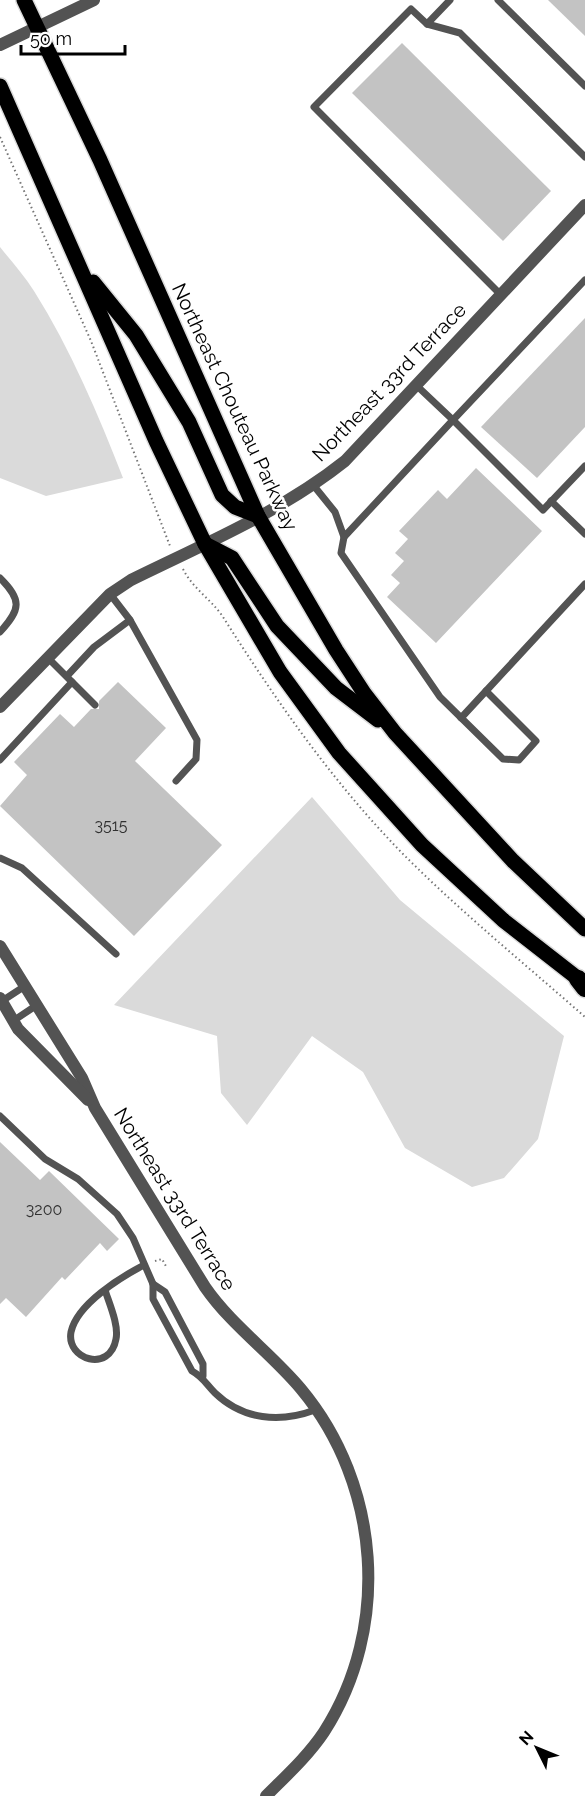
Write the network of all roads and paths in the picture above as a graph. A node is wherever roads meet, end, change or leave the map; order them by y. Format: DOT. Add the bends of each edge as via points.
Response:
graph roads {
  1 [pos="24,0"];
  2 [pos="94,0"];
  3 [pos="450,0"];
  4 [pos="498,0"];
  5 [pos="426,24"];
  6 [pos="36,29"];
  7 [pos="0,45"];
  8 [pos="0,86"];
  9 [pos="585,86"];
  10 [pos="585,157"];
  11 [pos="585,205"];
  12 [pos="80,266"];
  13 [pos="585,280"];
  14 [pos="501,295"];
  15 [pos="416,385"];
  16 [pos="453,420"];
  17 [pos="585,466"];
  18 [pos="314,486"];
  19 [pos="551,501"];
  20 [pos="258,516"];
  21 [pos="585,534"];
  22 [pos="344,537"];
  23 [pos="205,544"];
  24 [pos="0,578"];
  25 [pos="585,584"];
  26 [pos="110,594"];
  27 [pos="130,620"];
  28 [pos="0,632"];
  29 [pos="48,658"];
  30 [pos="70,679"];
  31 [pos="486,691"];
  32 [pos="95,705"];
  33 [pos="0,708"];
  34 [pos="461,718"];
  35 [pos="395,733"];
  36 [pos="0,760"];
  37 [pos="176,781"];
  38 [pos="0,858"];
  39 [pos="585,929"];
  40 [pos="0,946"];
  41 [pos="116,954"];
  42 [pos="583,984"];
  43 [pos="26,986"];
  44 [pos="1,1000"];
  45 [pos="37,1005"];
  46 [pos="13,1021"];
  47 [pos="95,1108"];
  48 [pos="0,1116"];
  49 [pos="144,1264"];
  50 [pos="167,1268"];
  51 [pos="153,1284"];
  52 [pos="105,1290"];
  53 [pos="203,1376"];
  54 [pos="315,1410"];
  55 [pos="266,1796"];
  1 -- 6 [label="main road, Northeast Chouteau Parkway"];
  2 -- 6 [label="street"];
  3 -- 5 [label="lane"];
  4 -- 9 [label="lane"];
  5 -- 10 [label="lane" via="460,33"];
  5 -- 14 [label="lane" via="411,9 314,107"];
  6 -- 7 [label="street"];
  6 -- 20 [label="main road, Northeast Chouteau Parkway" via="100,160"];
  8 -- 12 [label="main road"];
  11 -- 14 [label="street, Northeast 33rd Terrace"];
  12 -- 20 [label="main road" via="136,335 189,422 222,495 235,507"];
  12 -- 23 [label="main road"];
  13 -- 16 [label="lane"];
  14 -- 15 [label="street, Northeast 33rd Terrace"];
  15 -- 16 [label="lane"];
  15 -- 18 [label="street, Northeast 33rd Terrace" via="345,461"];
  16 -- 19 [label="lane" via="543,510"];
  16 -- 22 [label="lane"];
  17 -- 19 [label="lane"];
  18 -- 20 [label="street, Northeast 33rd Terrace"];
  18 -- 22 [label="lane" via="335,512"];
  19 -- 21 [label="lane"];
  20 -- 23 [label="street, Northeast 33rd Terrace"];
  20 -- 35 [label="main road, Northeast Chouteau Parkway" via="336,650"];
  22 -- 34 [label="lane" via="341,553 440,697"];
  23 -- 26 [label="street, Northeast 33rd Terrace"];
  23 -- 35 [label="main road" via="232,558 278,626 336,688"];
  23 -- 42 [label="main road" via="280,672 339,753 422,845 503,920"];
  24 -- 28 [label="lane" via="15,593 17,606 11,621"];
  25 -- 31 [label="lane"];
  26 -- 27 [label="lane"];
  26 -- 29 [label="street, Northeast 33rd Terrace"];
  27 -- 30 [label="lane" via="94,647"];
  27 -- 37 [label="lane" via="197,740 196,759"];
  29 -- 30 [label="lane"];
  29 -- 33 [label="street, Northeast 33rd Terrace"];
  30 -- 32 [label="lane"];
  30 -- 36 [label="lane"];
  31 -- 34 [label="lane"];
  31 -- 34 [label="lane" via="536,741 519,760 503,759"];
  35 -- 39 [label="main road, Northeast Chouteau Parkway" via="513,861"];
  38 -- 41 [label="lane" via="22,868"];
  40 -- 43 [label="street, Northeast 33rd Terrace"];
  43 -- 44 [label="lane"];
  43 -- 45 [label="street, Northeast 33rd Terrace"];
  44 -- 46 [label="street, Northeast 33rd Terrace"];
  45 -- 46 [label="lane"];
  45 -- 47 [label="street, Northeast 33rd Terrace" via="82,1078"];
  46 -- 47 [label="street, Northeast 33rd Terrace"];
  47 -- 54 [label="street, Northeast 33rd Terrace" via="222,1311 301,1389"];
  48 -- 49 [label="lane" via="45,1159 102,1198 133,1238"];
  49 -- 50 [label="path" via="162,1259"];
  49 -- 51 [label="lane"];
  49 -- 52 [label="lane"];
  51 -- 53 [label="lane" via="165,1292 203,1364"];
  51 -- 53 [label="lane" via="153,1299 186,1360 192,1371"];
  52 -- 52 [label="lane" via="75,1322 71,1334 73,1346 91,1360 103,1359 113,1349 117,1336"];
  53 -- 54 [label="lane" via="228,1405 255,1416 294,1418"];
  54 -- 55 [label="street, Northeast 33rd Terrace" via="350,1476 366,1525 367,1614 356,1665 323,1733"];
}
